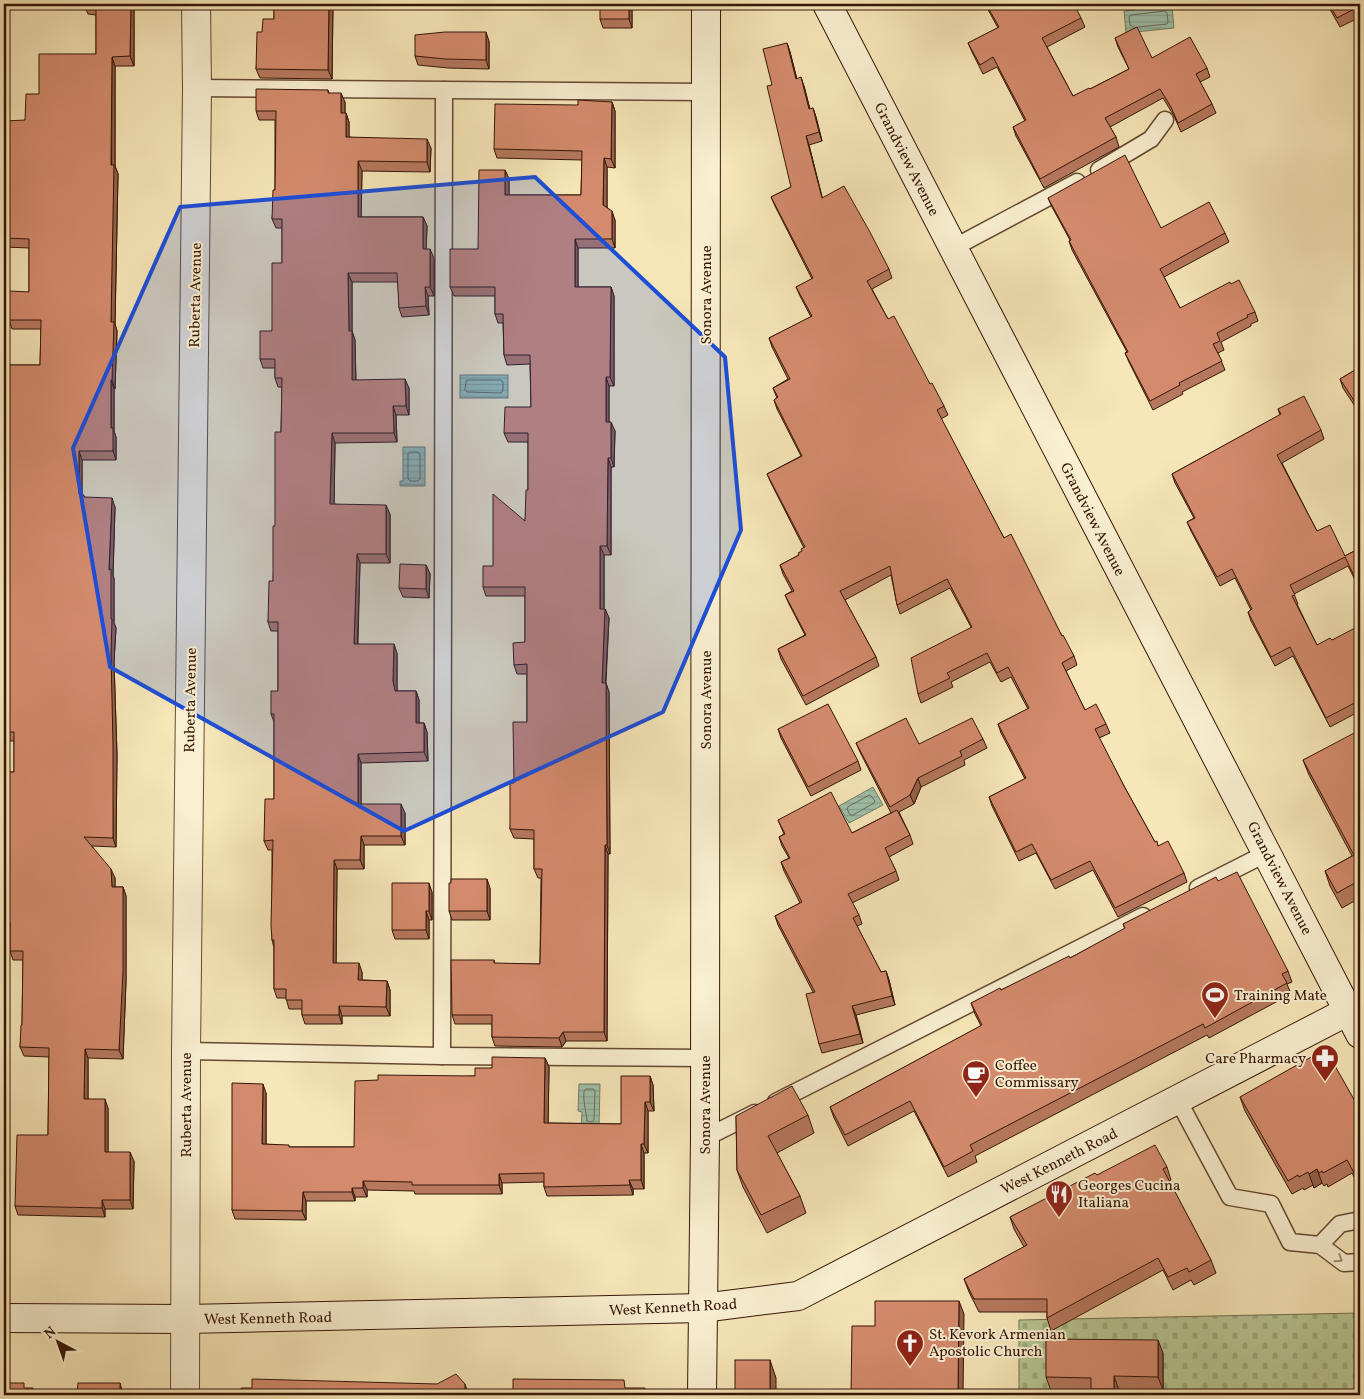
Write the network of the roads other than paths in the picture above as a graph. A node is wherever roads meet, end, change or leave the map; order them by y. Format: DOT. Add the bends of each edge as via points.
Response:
graph roads {
  1 [pos="196,4"];
  2 [pos="706,4"];
  3 [pos="827,4"];
  4 [pos="197,88"];
  5 [pos="444,90"];
  6 [pos="706,92"];
  7 [pos="1165,120"];
  8 [pos="953,248"];
  9 [pos="1267,853"];
  10 [pos="1187,894"];
  11 [pos="1160,908"];
  12 [pos="1356,1017"];
  13 [pos="186,1051"];
  14 [pos="442,1056"];
  15 [pos="705,1058"];
  16 [pos="1178,1100"];
  17 [pos="705,1138"];
  18 [pos="1360,1220"];
  19 [pos="1320,1245"];
  20 [pos="1360,1262"];
  21 [pos="702,1308"];
  22 [pos="4,1318"];
  23 [pos="186,1319"];
  24 [pos="185,1395"];
  25 [pos="702,1395"];
  1 -- 4 [label="street, Ruberta Avenue"];
  2 -- 6 [label="street, Sonora Avenue"];
  3 -- 8 [label="street, Grandview Avenue"];
  4 -- 5 [label="lane"];
  4 -- 13 [label="street, Ruberta Avenue"];
  5 -- 6 [label="lane"];
  5 -- 14 [label="lane"];
  6 -- 15 [label="street, Sonora Avenue"];
  7 -- 8 [label="lane" via="1152,139"];
  8 -- 9 [label="street, Grandview Avenue"];
  9 -- 10 [label="lane"];
  9 -- 12 [label="street, Grandview Avenue"];
  11 -- 17 [label="lane"];
  12 -- 16 [label="street, West Kenneth Road"];
  13 -- 14 [label="lane"];
  13 -- 23 [label="street, Ruberta Avenue"];
  14 -- 15 [label="lane"];
  15 -- 17 [label="street, Sonora Avenue"];
  16 -- 19 [label="lane" via="1230,1197 1271,1204 1290,1242"];
  16 -- 21 [label="street, West Kenneth Road" via="798,1296"];
  17 -- 21 [label="street, Sonora Avenue"];
  18 -- 19 [label="lane" via="1340,1224"];
  19 -- 20 [label="lane, one-way" via="1344,1263"];
  21 -- 23 [label="street, West Kenneth Road"];
  21 -- 25 [label="street, Sonora Avenue"];
  22 -- 23 [label="street, West Kenneth Road"];
  23 -- 24 [label="street, Ruberta Avenue"];
}
